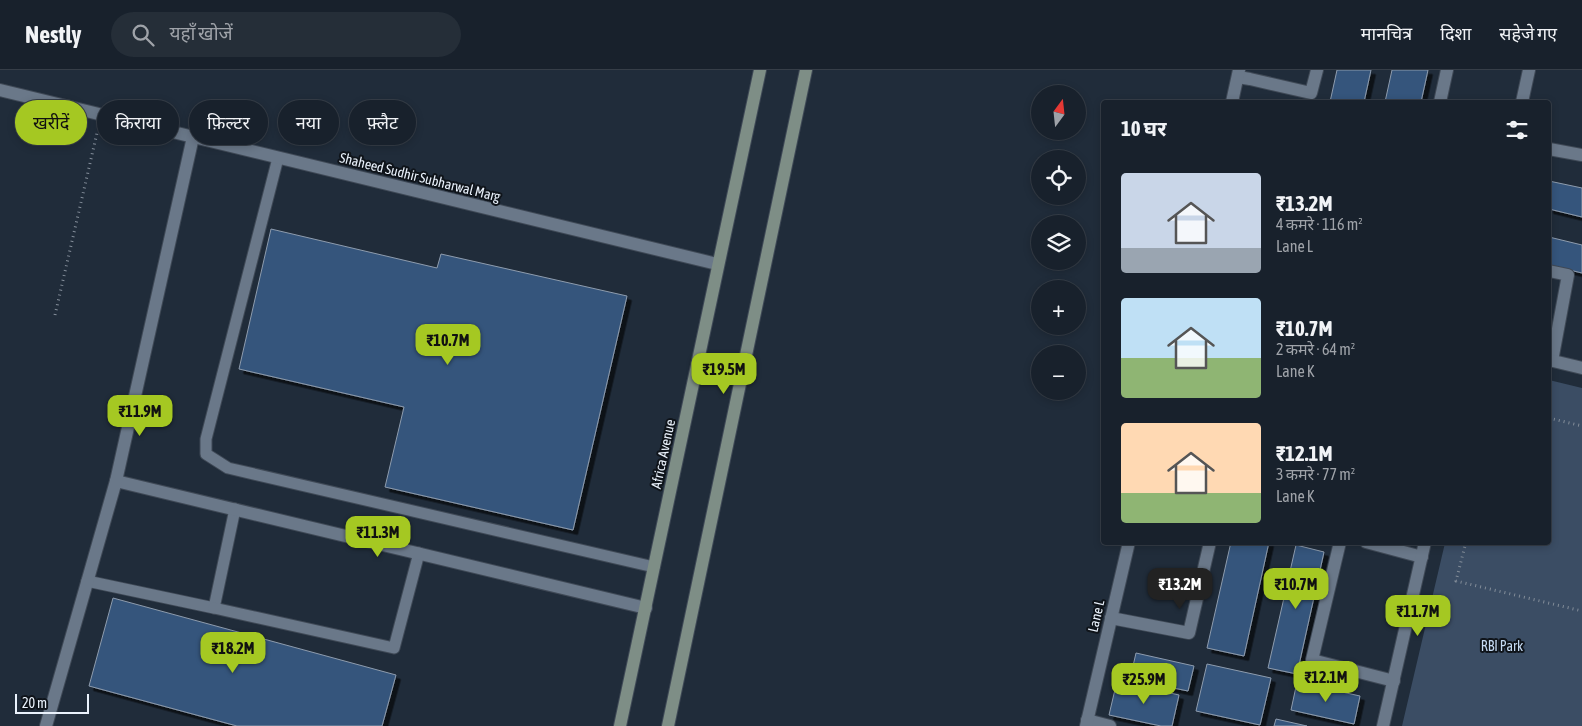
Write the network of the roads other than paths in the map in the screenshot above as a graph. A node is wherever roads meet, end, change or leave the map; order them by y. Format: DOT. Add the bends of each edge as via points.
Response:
graph roads {
  1 [pos="760,70"];
  2 [pos="806,70"];
  3 [pos="1316,70"];
  4 [pos="1447,70"];
  5 [pos="1529,70"];
  6 [pos="1238,73"];
  7 [pos="0,90"];
  8 [pos="1232,100"];
  9 [pos="1440,100"];
  10 [pos="1522,100"];
  11 [pos="189,136"];
  12 [pos="191,145"];
  13 [pos="225,145"];
  14 [pos="1551,149"];
  15 [pos="1582,155"];
  16 [pos="278,158"];
  17 [pos="717,264"];
  18 [pos="1551,271"];
  19 [pos="1551,355"];
  20 [pos="1551,360"];
  21 [pos="1582,368"];
  22 [pos="116,481"];
  23 [pos="235,509"];
  24 [pos="1128,545"];
  25 [pos="1209,545"];
  26 [pos="1339,545"];
  27 [pos="1377,545"];
  28 [pos="1424,545"];
  29 [pos="418,554"];
  30 [pos="1422,557"];
  31 [pos="654,567"];
  32 [pos="87,581"];
  33 [pos="214,608"];
  34 [pos="646,608"];
  35 [pos="1111,618"];
  36 [pos="1394,681"];
  37 [pos="1087,723"];
  38 [pos="46,726"];
  39 [pos="620,726"];
  40 [pos="668,726"];
  41 [pos="1110,726"];
  42 [pos="1384,726"];
  1 -- 17 [label="main road, Africa Avenue"];
  2 -- 40 [label="main road"];
  3 -- 6 [label="street" via="1311,93"];
  4 -- 9 [label="street"];
  5 -- 10 [label="street"];
  6 -- 8 [label="street"];
  7 -- 11 [label="street, Shaheed Sudhir Subharwal Marg"];
  12 -- 22 [label="street"];
  13 -- 16 [label="street, Shaheed Sudhir Subharwal Marg"];
  14 -- 15 [label="street"];
  16 -- 17 [label="street, Shaheed Sudhir Subharwal Marg"];
  16 -- 31 [label="lane" via="206,439 206,454 228,468"];
  17 -- 31 [label="main road, Africa Avenue"];
  18 -- 19 [label="street" via="1568,275"];
  20 -- 21 [label="street"];
  22 -- 23 [label="street"];
  22 -- 32 [label="street"];
  23 -- 29 [label="street"];
  23 -- 33 [label="lane"];
  24 -- 35 [label="street, Lane L"];
  25 -- 35 [label="street" via="1189,633"];
  26 -- 36 [label="street" via="1312,660"];
  27 -- 30 [label="street"];
  28 -- 30 [label="street"];
  29 -- 33 [label="lane" via="394,648"];
  29 -- 34 [label="street"];
  30 -- 36 [label="street"];
  31 -- 34 [label="main road, Africa Avenue"];
  32 -- 33 [label="lane"];
  32 -- 38 [label="street"];
  34 -- 39 [label="main road, Africa Avenue"];
  35 -- 37 [label="street, Lane L"];
  36 -- 42 [label="street"];
  37 -- 41 [label="street"];
}
